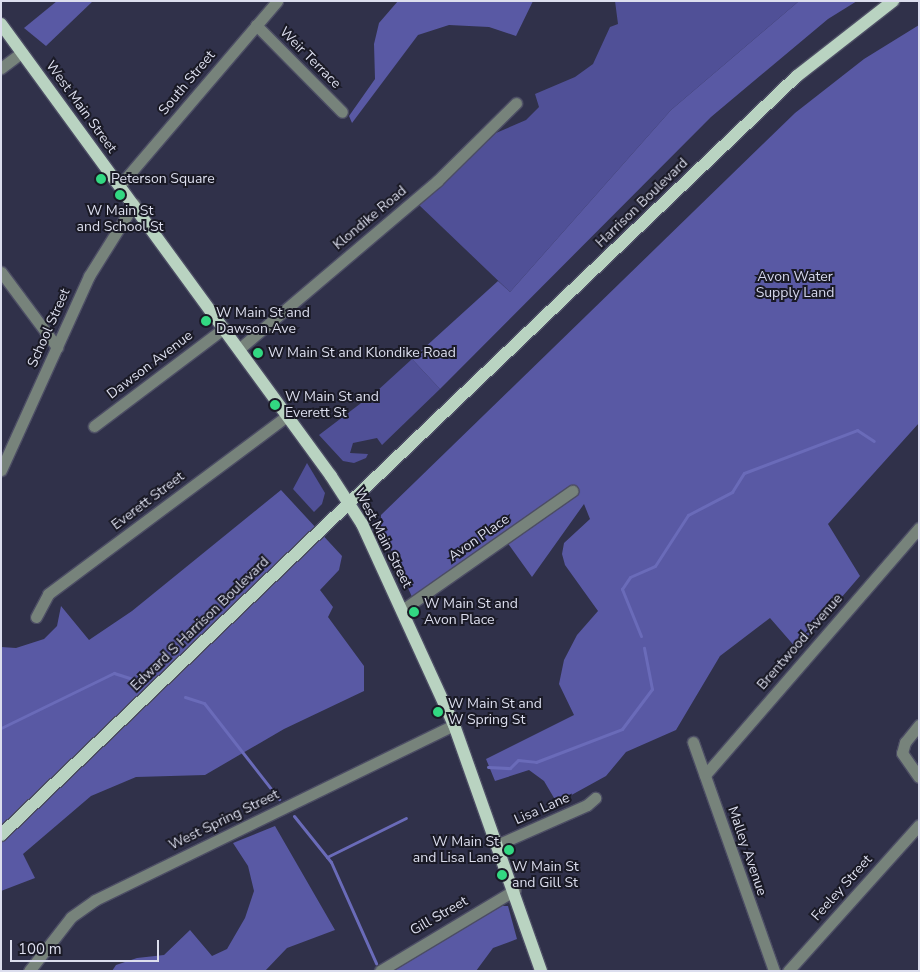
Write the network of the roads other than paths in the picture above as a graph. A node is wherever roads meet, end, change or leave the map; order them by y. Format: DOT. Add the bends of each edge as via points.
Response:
graph roads {
  1 [pos="277,1"];
  2 [pos="893,1"];
  3 [pos="1,24"];
  4 [pos="256,25"];
  5 [pos="22,52"];
  6 [pos="1,68"];
  7 [pos="516,104"];
  8 [pos="342,112"];
  9 [pos="120,185"];
  10 [pos="134,204"];
  11 [pos="1,272"];
  12 [pos="224,328"];
  13 [pos="57,347"];
  14 [pos="239,349"];
  15 [pos="287,416"];
  16 [pos="94,426"];
  17 [pos="419,435"];
  18 [pos="1,470"];
  19 [pos="572,491"];
  20 [pos="349,501"];
  21 [pos="919,528"];
  22 [pos="402,610"];
  23 [pos="36,617"];
  24 [pos="454,725"];
  25 [pos="919,725"];
  26 [pos="693,742"];
  27 [pos="705,776"];
  28 [pos="919,778"];
  29 [pos="595,798"];
  30 [pos="919,825"];
  31 [pos="1,835"];
  32 [pos="499,844"];
  33 [pos="515,890"];
  34 [pos="29,971"];
  35 [pos="380,971"];
  36 [pos="541,971"];
  37 [pos="774,971"];
  38 [pos="788,971"];
  1 -- 4 [label="street, South Street"];
  2 -- 17 [label="main road, Harrison Boulevard" via="798,76"];
  3 -- 5 [label="main road, West Main Street"];
  4 -- 8 [label="street, Weir Terrace"];
  4 -- 9 [label="street, South Street"];
  5 -- 6 [label="street"];
  5 -- 9 [label="main road, West Main Street"];
  7 -- 14 [label="street, Klondike Road" via="437,181"];
  9 -- 10 [label="main road, West Main Street"];
  10 -- 12 [label="main road, West Main Street"];
  10 -- 13 [label="street, School Street" via="98,258"];
  11 -- 13 [label="street"];
  12 -- 14 [label="main road, West Main Street"];
  12 -- 16 [label="street, Dawson Avenue"];
  13 -- 18 [label="street, School Street"];
  14 -- 15 [label="main road, West Main Street"];
  15 -- 20 [label="main road, West Main Street"];
  15 -- 23 [label="street, Everett Street" via="48,594"];
  17 -- 20 [label="main road, Edward S Harrison Boulevard"];
  19 -- 22 [label="street, Avon Place"];
  20 -- 22 [label="main road, West Main Street"];
  20 -- 31 [label="main road, Edward S Harrison Boulevard"];
  21 -- 27 [label="street, Brentwood Avenue"];
  22 -- 24 [label="main road, West Main Street"];
  24 -- 32 [label="main road, West Main Street"];
  24 -- 34 [label="street, West Spring Street" via="95,900 67,921"];
  25 -- 28 [label="street" via="905,742 902,753"];
  26 -- 27 [label="street, Malley Avenue"];
  27 -- 37 [label="street, Malley Avenue"];
  29 -- 32 [label="street, Lisa Lane" via="587,805"];
  30 -- 38 [label="street, Feeley Street"];
  32 -- 33 [label="main road, West Main Street"];
  33 -- 35 [label="street, Gill Street"];
  33 -- 36 [label="main road, West Main Street"];
}
